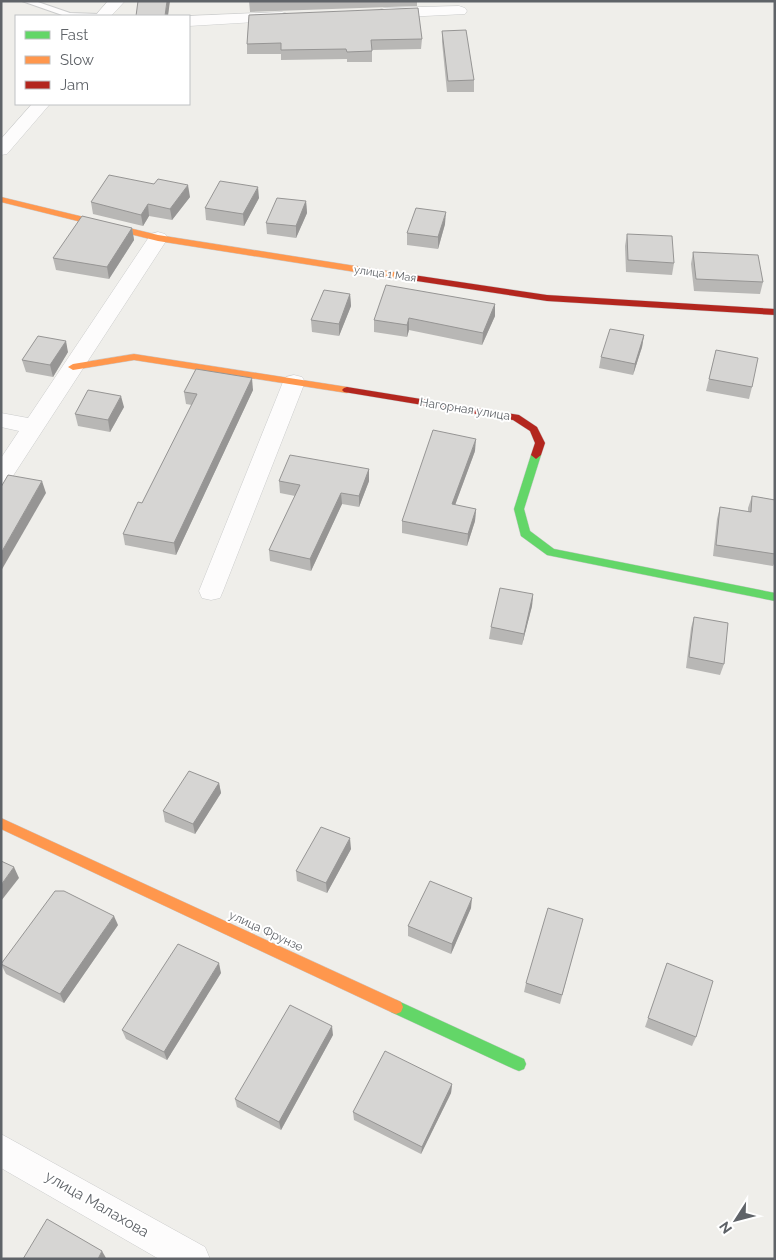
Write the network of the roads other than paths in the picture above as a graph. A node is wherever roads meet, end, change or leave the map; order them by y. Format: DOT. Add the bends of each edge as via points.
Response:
graph roads {
  1 [pos="26,1"];
  2 [pos="117,1"];
  3 [pos="459,11"];
  4 [pos="372,14"];
  5 [pos="70,15"];
  6 [pos="102,15"];
  7 [pos="295,17"];
  8 [pos="190,21"];
  9 [pos="40,105"];
  10 [pos="1,150"];
  11 [pos="1,199"];
  12 [pos="158,238"];
  13 [pos="775,312"];
  14 [pos="73,366"];
  15 [pos="294,382"];
  16 [pos="1,420"];
  17 [pos="33,427"];
  18 [pos="1,476"];
  19 [pos="211,591"];
  20 [pos="775,597"];
  21 [pos="1,823"];
  22 [pos="519,1064"];
  23 [pos="1,1150"];
  24 [pos="193,1259"];
  1 -- 5 [label="lane"];
  2 -- 6 [label="street"];
  3 -- 4 [label="street"];
  7 -- 8 [label="street"];
  9 -- 10 [label="street"];
  11 -- 12 [label="street, улица 1 Мая"];
  12 -- 13 [label="street, улица 1 Мая" via="547,298"];
  12 -- 14 [label="street"];
  14 -- 15 [label="street, Нагорная улица" via="134,357"];
  14 -- 17 [label="street"];
  15 -- 19 [label="street"];
  15 -- 20 [label="street, Нагорная улица" via="516,417 534,429 540,443 519,509 525,533 551,552"];
  16 -- 17 [label="street"];
  17 -- 18 [label="street"];
  21 -- 22 [label="street, улица Фрунзе"];
  23 -- 24 [label="street, улица Малахова"];
}
